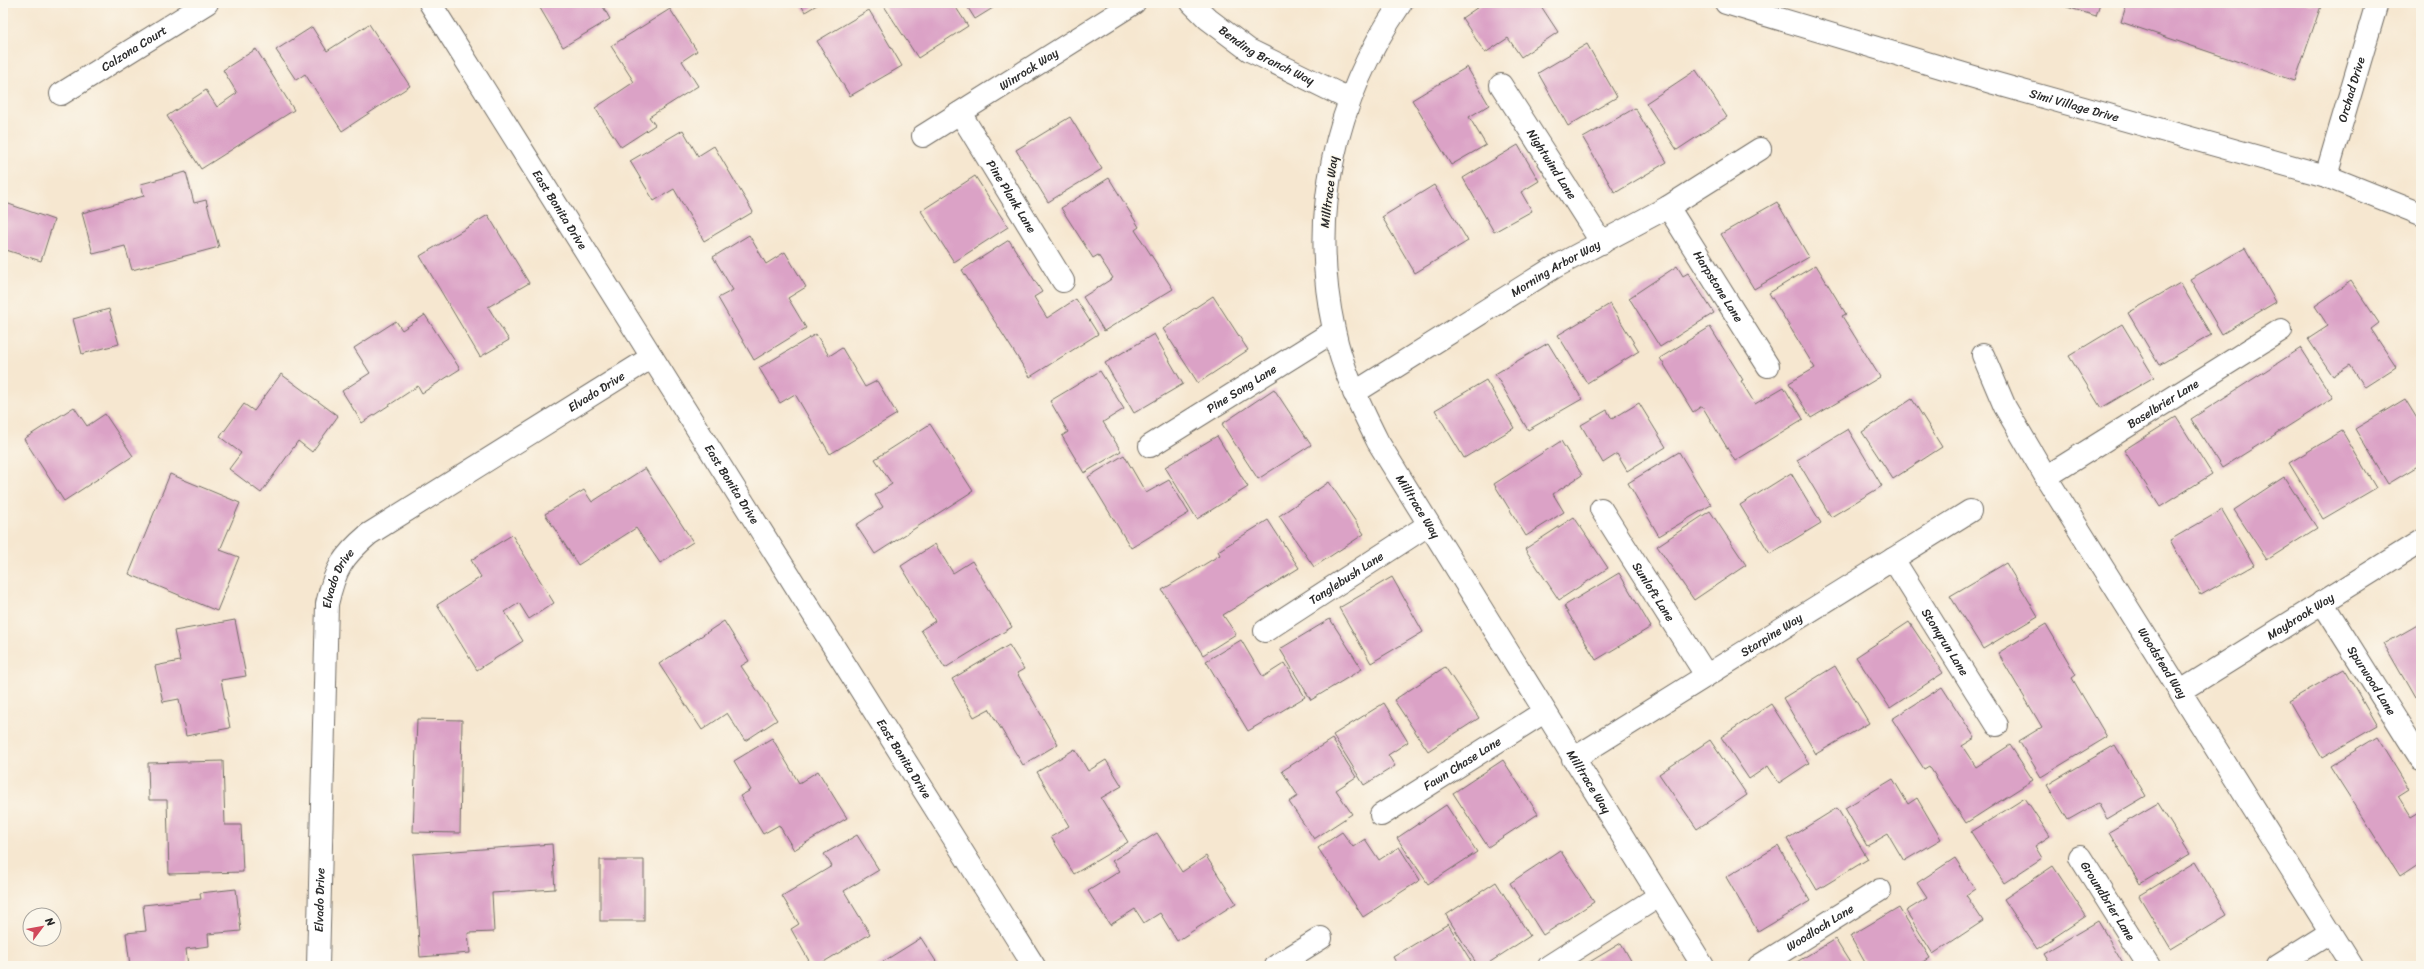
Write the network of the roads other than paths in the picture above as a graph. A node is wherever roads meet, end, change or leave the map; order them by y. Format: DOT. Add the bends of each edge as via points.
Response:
graph roads {
  1 [pos="207,3"];
  2 [pos="430,3"];
  3 [pos="1134,3"];
  4 [pos="1192,3"];
  5 [pos="1401,3"];
  6 [pos="1726,3"];
  7 [pos="2377,3"];
  8 [pos="1501,85"];
  9 [pos="61,94"];
  10 [pos="1349,99"];
  11 [pos="960,113"];
  12 [pos="923,136"];
  13 [pos="1760,149"];
  14 [pos="2326,176"];
  15 [pos="1668,207"];
  16 [pos="2421,214"];
  17 [pos="1602,243"];
  18 [pos="1063,280"];
  19 [pos="2280,330"];
  20 [pos="1334,331"];
  21 [pos="1983,355"];
  22 [pos="652,357"];
  23 [pos="1768,366"];
  24 [pos="1354,393"];
  25 [pos="1150,446"];
  26 [pos="2046,477"];
  27 [pos="1601,509"];
  28 [pos="1970,511"];
  29 [pos="1428,524"];
  30 [pos="2421,541"];
  31 [pos="1893,559"];
  32 [pos="2322,602"];
  33 [pos="1265,631"];
  34 [pos="1706,675"];
  35 [pos="2181,691"];
  36 [pos="1544,712"];
  37 [pos="1997,725"];
  38 [pos="1573,759"];
  39 [pos="2421,760"];
  40 [pos="1381,815"];
  41 [pos="2080,857"];
  42 [pos="1880,890"];
  43 [pos="1659,896"];
  44 [pos="2331,932"];
  45 [pos="1321,938"];
  46 [pos="318,966"];
  47 [pos="1034,966"];
  48 [pos="1276,966"];
  49 [pos="1549,966"];
  50 [pos="1703,966"];
  51 [pos="1759,966"];
  52 [pos="2149,966"];
  53 [pos="2277,966"];
  54 [pos="2352,966"];
  1 -- 9 [label="street, Calzona Court"];
  2 -- 22 [label="street, East Bonita Drive"];
  3 -- 11 [label="street, Winrock Way"];
  4 -- 10 [label="street, Bending Branch Way" via="1249,50"];
  5 -- 10 [label="street, Milltrace Way" via="1378,36"];
  6 -- 14 [label="street, Simi Village Drive" via="1994,83"];
  7 -- 14 [label="street, Orchad Drive"];
  8 -- 17 [label="street, Nightwind Lane"];
  10 -- 20 [label="street, Milltrace Way" via="1331,162 1324,218 1325,275"];
  11 -- 12 [label="street, Winrock Way"];
  11 -- 18 [label="street, Pine Plank Lane"];
  13 -- 15 [label="street, Morning Arbor Way"];
  14 -- 16 [label="street, Simi Village Drive"];
  15 -- 17 [label="street, Morning Arbor Way"];
  15 -- 23 [label="street, Harpstone Lane"];
  17 -- 24 [label="street, Morning Arbor Way" via="1553,268"];
  19 -- 26 [label="street, Baselbrier Lane"];
  20 -- 24 [label="street, Milltrace Way"];
  20 -- 25 [label="street, Pine Song Lane"];
  21 -- 26 [label="street, Woodstead Way" via="2005,407"];
  22 -- 46 [label="street, Elvado Drive" via="369,534 348,552 334,577 327,604"];
  22 -- 47 [label="street, East Bonita Drive"];
  24 -- 29 [label="street, Milltrace Way" via="1378,442"];
  26 -- 35 [label="street, Woodstead Way"];
  27 -- 34 [label="street, Sunloft Lane"];
  28 -- 31 [label="street, Starpine Way"];
  29 -- 33 [label="street, Tanglebush Lane"];
  29 -- 36 [label="street, Milltrace Way"];
  30 -- 32 [label="street, Maybrook Way"];
  31 -- 34 [label="street, Starpine Way"];
  31 -- 37 [label="street, Stonyrun Lane"];
  32 -- 35 [label="street, Maybrook Way"];
  32 -- 39 [label="street, Spurwood Lane"];
  34 -- 38 [label="street, Starpine Way"];
  35 -- 44 [label="street, Woodstead Way"];
  36 -- 38 [label="street, Milltrace Way"];
  36 -- 40 [label="street, Fawn Chase Lane"];
  38 -- 43 [label="street, Milltrace Way"];
  41 -- 52 [label="street, Groundbrier Lane"];
  42 -- 51 [label="street, Woodloch Lane"];
  43 -- 49 [label="street"];
  43 -- 50 [label="street, Milltrace Way"];
  44 -- 53 [label="street"];
  44 -- 54 [label="street, Woodstead Way"];
  45 -- 48 [label="street"];
}
